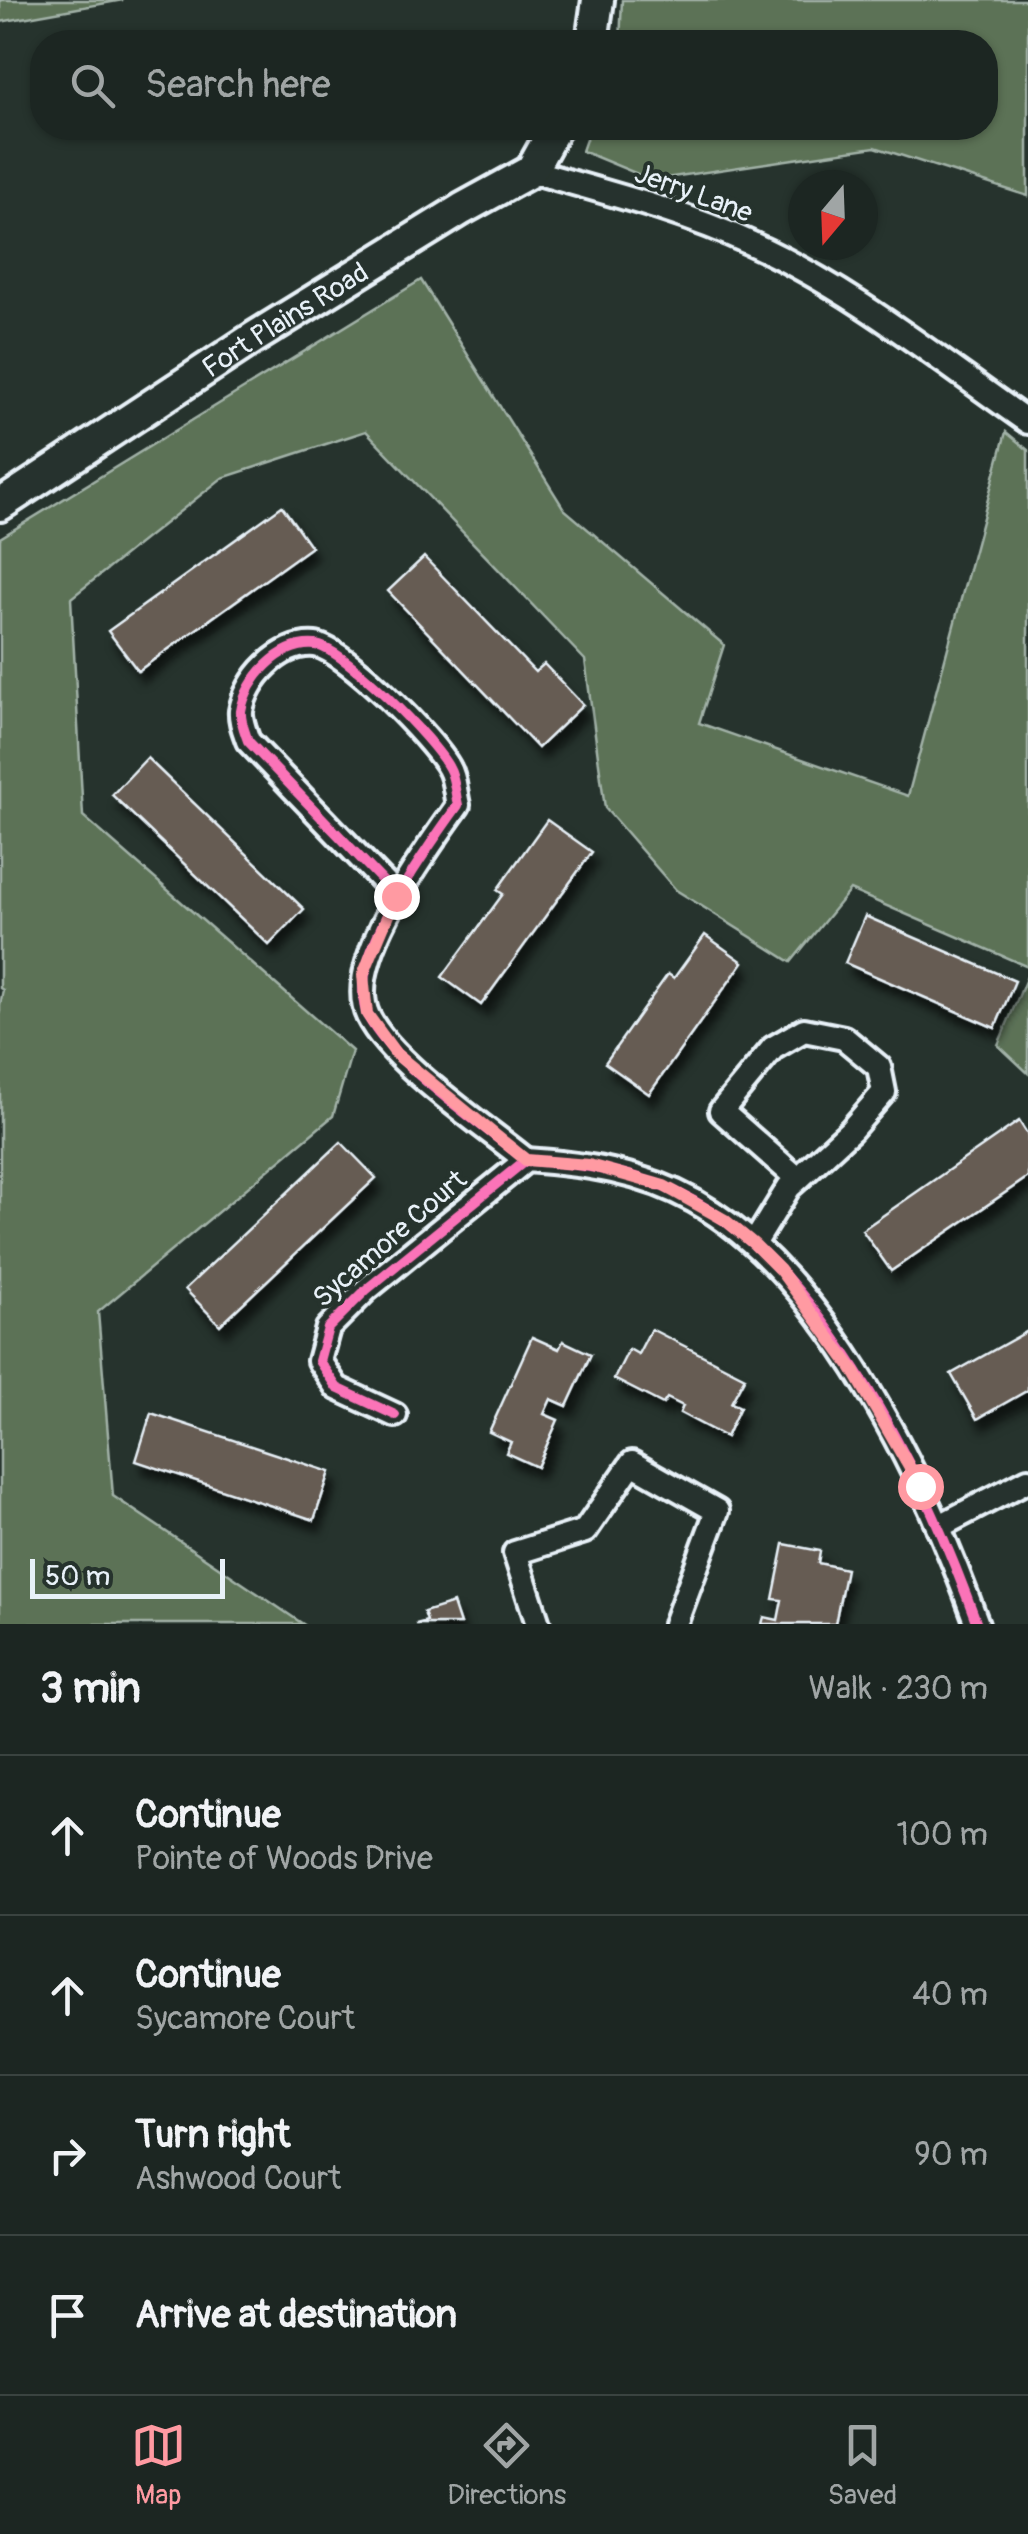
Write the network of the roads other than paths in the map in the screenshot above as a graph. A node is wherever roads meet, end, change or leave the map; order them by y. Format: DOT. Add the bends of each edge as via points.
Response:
graph roads {
  1 [pos="598,0"];
  2 [pos="594,30"];
  3 [pos="549,140"];
  4 [pos="531,172"];
  5 [pos="1028,422"];
  6 [pos="0,505"];
  7 [pos="396,896"];
  8 [pos="526,1160"];
  9 [pos="798,1180"];
  10 [pos="754,1244"];
  11 [pos="395,1415"];
  12 [pos="1028,1480"];
  13 [pos="938,1527"];
  14 [pos="670,1623"];
  15 [pos="538,1624"];
  16 [pos="977,1624"];
  1 -- 2 [label="street"];
  3 -- 4 [label="street"];
  4 -- 5 [label="street, Jerry Lane" via="749,242 810,274"];
  4 -- 6 [label="street, Fort Plains Road" via="255,337"];
  7 -- 7 [label="street" via="458,805 451,769 417,726 339,654 314,645 278,655 249,685 240,715 248,740"];
  7 -- 8 [label="street" via="363,975 367,1014 396,1054"];
  8 -- 10 [label="street" via="589,1165 664,1186"];
  8 -- 11 [label="street, Sycamore Court" via="328,1328 318,1361 337,1388"];
  9 -- 9 [label="street" via="884,1092 879,1067 844,1038 804,1030 773,1048 722,1111"];
  9 -- 10 [label="street"];
  10 -- 13 [label="street" via="852,1368"];
  12 -- 13 [label="street"];
  13 -- 16 [label="street"];
  14 -- 15 [label="street" via="717,1511 632,1464 585,1532 515,1554"];
}
